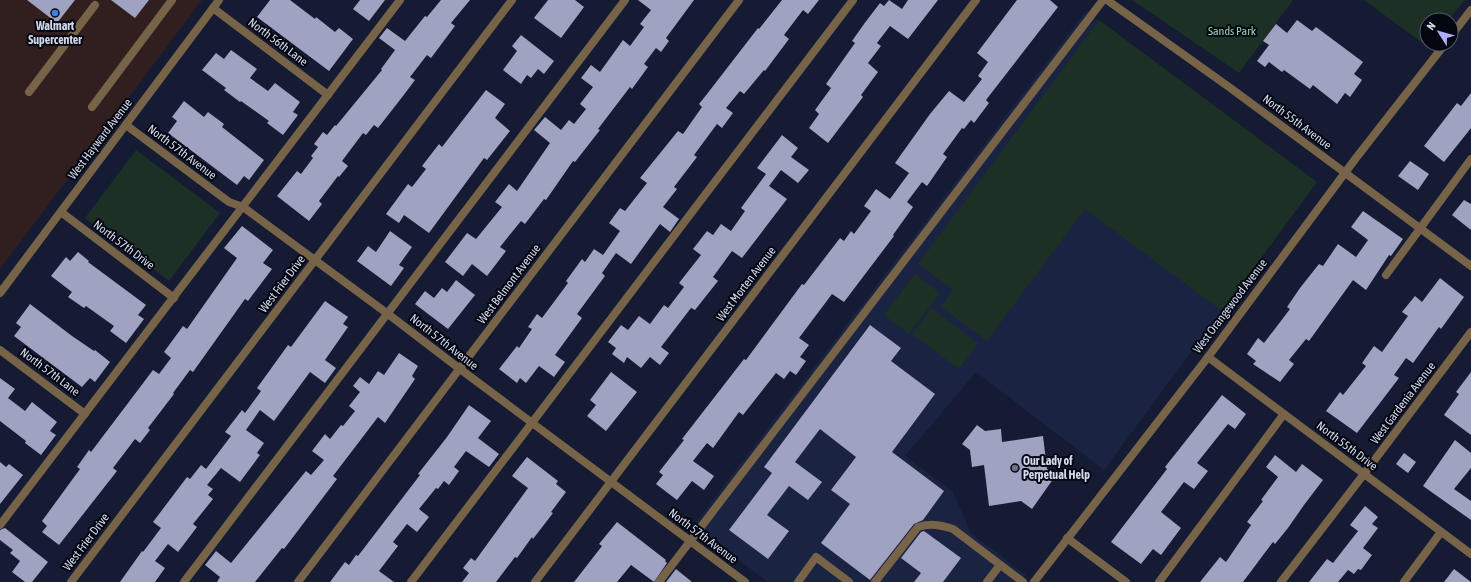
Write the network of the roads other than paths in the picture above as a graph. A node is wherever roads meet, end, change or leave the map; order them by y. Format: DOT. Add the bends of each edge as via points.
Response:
graph roads {
  1 [pos="172,0"];
  2 [pos="219,0"];
  3 [pos="400,0"];
  4 [pos="512,0"];
  5 [pos="625,0"];
  6 [pos="739,0"];
  7 [pos="853,0"];
  8 [pos="976,0"];
  9 [pos="1103,0"];
  10 [pos="1107,0"];
  11 [pos="95,4"];
  12 [pos="213,8"];
  13 [pos="1471,10"];
  14 [pos="1459,26"];
  15 [pos="1439,52"];
  16 [pos="29,92"];
  17 [pos="328,95"];
  18 [pos="92,107"];
  19 [pos="126,125"];
  20 [pos="1471,159"];
  21 [pos="1345,173"];
  22 [pos="243,207"];
  23 [pos="60,212"];
  24 [pos="1420,228"];
  25 [pos="315,260"];
  26 [pos="1471,266"];
  27 [pos="1386,275"];
  28 [pos="0,293"];
  29 [pos="174,298"];
  30 [pos="388,314"];
  31 [pos="1471,332"];
  32 [pos="0,350"];
  33 [pos="1208,357"];
  34 [pos="460,369"];
  35 [pos="85,414"];
  36 [pos="1284,414"];
  37 [pos="532,423"];
  38 [pos="1364,474"];
  39 [pos="611,482"];
  40 [pos="0,525"];
  41 [pos="1441,532"];
  42 [pos="1067,538"];
  43 [pos="690,541"];
  44 [pos="1471,554"];
  45 [pos="1000,565"];
  46 [pos="70,582"];
  47 [pos="184,582"];
  48 [pos="298,582"];
  49 [pos="411,582"];
  50 [pos="535,582"];
  51 [pos="659,582"];
  52 [pos="745,582"];
  53 [pos="798,582"];
  54 [pos="849,582"];
  55 [pos="875,582"];
  56 [pos="987,582"];
  57 [pos="1023,582"];
  58 [pos="1034,582"];
  59 [pos="1126,582"];
  60 [pos="1159,582"];
  61 [pos="1281,582"];
  62 [pos="1404,582"];
  1 -- 18 [label="street"];
  2 -- 12 [label="street, West Hayward Avenue"];
  3 -- 17 [label="street"];
  4 -- 25 [label="street, West Frier Drive"];
  5 -- 30 [label="street"];
  6 -- 34 [label="street, West Belmont Avenue"];
  7 -- 37 [label="street"];
  8 -- 39 [label="street, West Morten Avenue"];
  9 -- 43 [label="street"];
  10 -- 21 [label="street, North 55th Avenue"];
  11 -- 16 [label="street"];
  12 -- 17 [label="street, North 56th Lane"];
  12 -- 19 [label="street, West Hayward Avenue"];
  13 -- 14 [label="street"];
  15 -- 21 [label="street, West Orangewood Avenue"];
  17 -- 22 [label="street"];
  19 -- 22 [label="street, North 57th Avenue" via="229,202"];
  19 -- 23 [label="street, West Hayward Avenue"];
  20 -- 24 [label="street"];
  21 -- 24 [label="street, North 55th Avenue"];
  21 -- 33 [label="street, West Orangewood Avenue"];
  22 -- 25 [label="street, North 57th Avenue"];
  22 -- 29 [label="street"];
  23 -- 28 [label="street, West Hayward Avenue"];
  23 -- 29 [label="street, North 57th Drive"];
  24 -- 26 [label="street, North 55th Avenue"];
  24 -- 27 [label="street"];
  25 -- 30 [label="street, North 57th Avenue"];
  25 -- 46 [label="street, West Frier Drive"];
  29 -- 35 [label="street"];
  30 -- 34 [label="street, North 57th Avenue"];
  30 -- 47 [label="street"];
  31 -- 38 [label="street, West Gardenia Avenue"];
  32 -- 35 [label="street, North 57th Lane"];
  33 -- 36 [label="street, North 55th Drive"];
  33 -- 42 [label="street, West Orangewood Avenue"];
  34 -- 37 [label="street, North 57th Avenue"];
  34 -- 48 [label="street, West Belmont Avenue"];
  35 -- 40 [label="street"];
  36 -- 38 [label="street, North 55th Drive"];
  36 -- 60 [label="street"];
  37 -- 39 [label="street, North 57th Avenue"];
  37 -- 49 [label="street"];
  38 -- 41 [label="street, North 55th Drive"];
  38 -- 61 [label="street, West Gardenia Avenue"];
  39 -- 43 [label="street, North 57th Avenue"];
  39 -- 50 [label="street, West Morten Avenue"];
  41 -- 44 [label="street, North 55th Drive"];
  41 -- 62 [label="street"];
  42 -- 58 [label="street, West Orangewood Avenue"];
  42 -- 59 [label="street"];
  43 -- 51 [label="street"];
  43 -- 52 [label="street, North 57th Avenue"];
  45 -- 55 [label="street" via="953,529 939,524 929,524 918,527"];
  45 -- 56 [label="street"];
  45 -- 57 [label="street"];
  53 -- 54 [label="street" via="816,557"];
}
